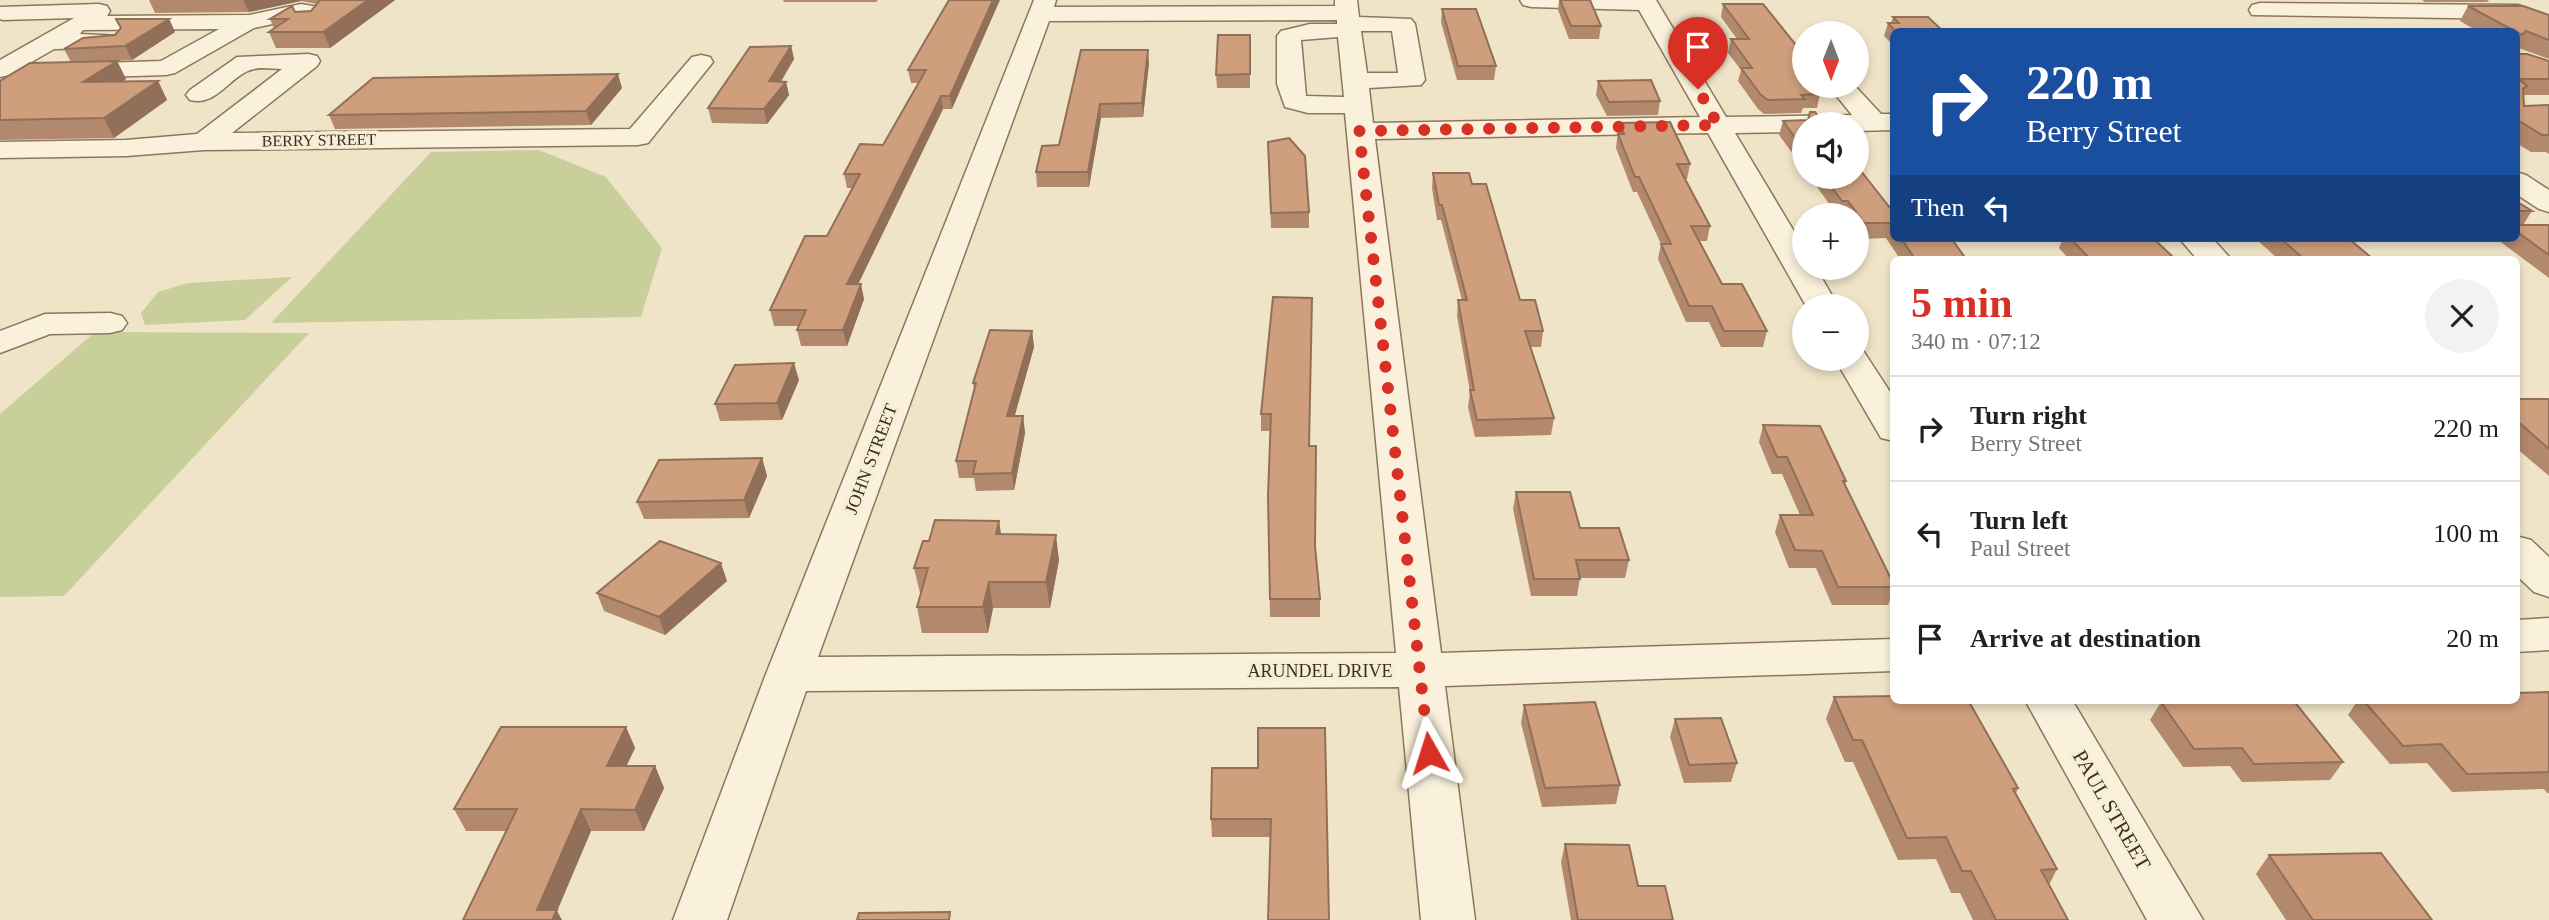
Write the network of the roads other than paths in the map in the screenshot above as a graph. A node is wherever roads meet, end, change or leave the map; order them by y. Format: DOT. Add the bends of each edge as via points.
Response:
graph roads {
  1 [pos="1531,0"];
  2 [pos="1600,1"];
  3 [pos="1646,2"];
  4 [pos="2252,5"];
  5 [pos="113,6"];
  6 [pos="1043,7"];
  7 [pos="1103,7"];
  8 [pos="310,10"];
  9 [pos="1,13"];
  10 [pos="1347,17"];
  11 [pos="249,22"];
  12 [pos="82,23"];
  13 [pos="2549,24"];
  14 [pos="2286,28"];
  15 [pos="289,35"];
  16 [pos="49,42"];
  17 [pos="211,43"];
  18 [pos="701,62"];
  19 [pos="238,67"];
  20 [pos="166,68"];
  21 [pos="1,80"];
  22 [pos="199,95"];
  23 [pos="1855,98"];
  24 [pos="1356,106"];
  25 [pos="1884,123"];
  26 [pos="1718,125"];
  27 [pos="204,142"];
  28 [pos="0,150"];
  29 [pos="2520,184"];
  30 [pos="2549,203"];
  31 [pos="2198,242"];
  32 [pos="2212,256"];
  33 [pos="1815,294"];
  34 [pos="110,323"];
  35 [pos="0,342"];
  36 [pos="1859,371"];
  37 [pos="1890,423"];
  38 [pos="2520,554"];
  39 [pos="2549,582"];
  40 [pos="2549,635"];
  41 [pos="2520,636"];
  42 [pos="1890,655"];
  43 [pos="1420,670"];
  44 [pos="789,674"];
  45 [pos="2050,704"];
  46 [pos="700,920"];
  47 [pos="1448,920"];
  48 [pos="2175,920"];
  1 -- 2 [label="street"];
  2 -- 3 [label="street"];
  3 -- 26 [label="street"];
  4 -- 13 [label="street" via="2518,12"];
  4 -- 14 [label="street"];
  5 -- 9 [label="street"];
  5 -- 12 [label="street"];
  6 -- 7 [label="street"];
  6 -- 44 [label="street, JOHN STREET"];
  7 -- 10 [label="street"];
  8 -- 11 [label="street"];
  10 -- 24 [label="street"];
  10 -- 24 [label="street" via="1403,24 1412,80"];
  10 -- 24 [label="street" via="1289,36 1290,85 1294,101"];
  11 -- 12 [label="street"];
  11 -- 17 [label="street"];
  12 -- 16 [label="street"];
  15 -- 17 [label="street" via="250,47"];
  16 -- 17 [label="street"];
  16 -- 21 [label="street"];
  17 -- 20 [label="street"];
  18 -- 27 [label="street, BERRY STREET" via="638,137"];
  19 -- 20 [label="street"];
  19 -- 22 [label="street"];
  19 -- 27 [label="street" via="246,62 308,61"];
  20 -- 21 [label="street" via="41,72"];
  23 -- 25 [label="street"];
  24 -- 26 [label="street"];
  24 -- 43 [label="street"];
  25 -- 26 [label="street"];
  26 -- 33 [label="street"];
  27 -- 28 [label="street, BERRY STREET"];
  29 -- 30 [label="street"];
  31 -- 32 [label="street"];
  34 -- 35 [label="street" via="45,324"];
  36 -- 37 [label="street"];
  38 -- 39 [label="street"];
  40 -- 41 [label="street"];
  42 -- 43 [label="street, ARUNDEL DRIVE"];
  43 -- 44 [label="street, ARUNDEL DRIVE"];
  43 -- 47 [label="street"];
  44 -- 46 [label="street, JOHN STREET"];
  45 -- 48 [label="street, PAUL STREET"];
}
